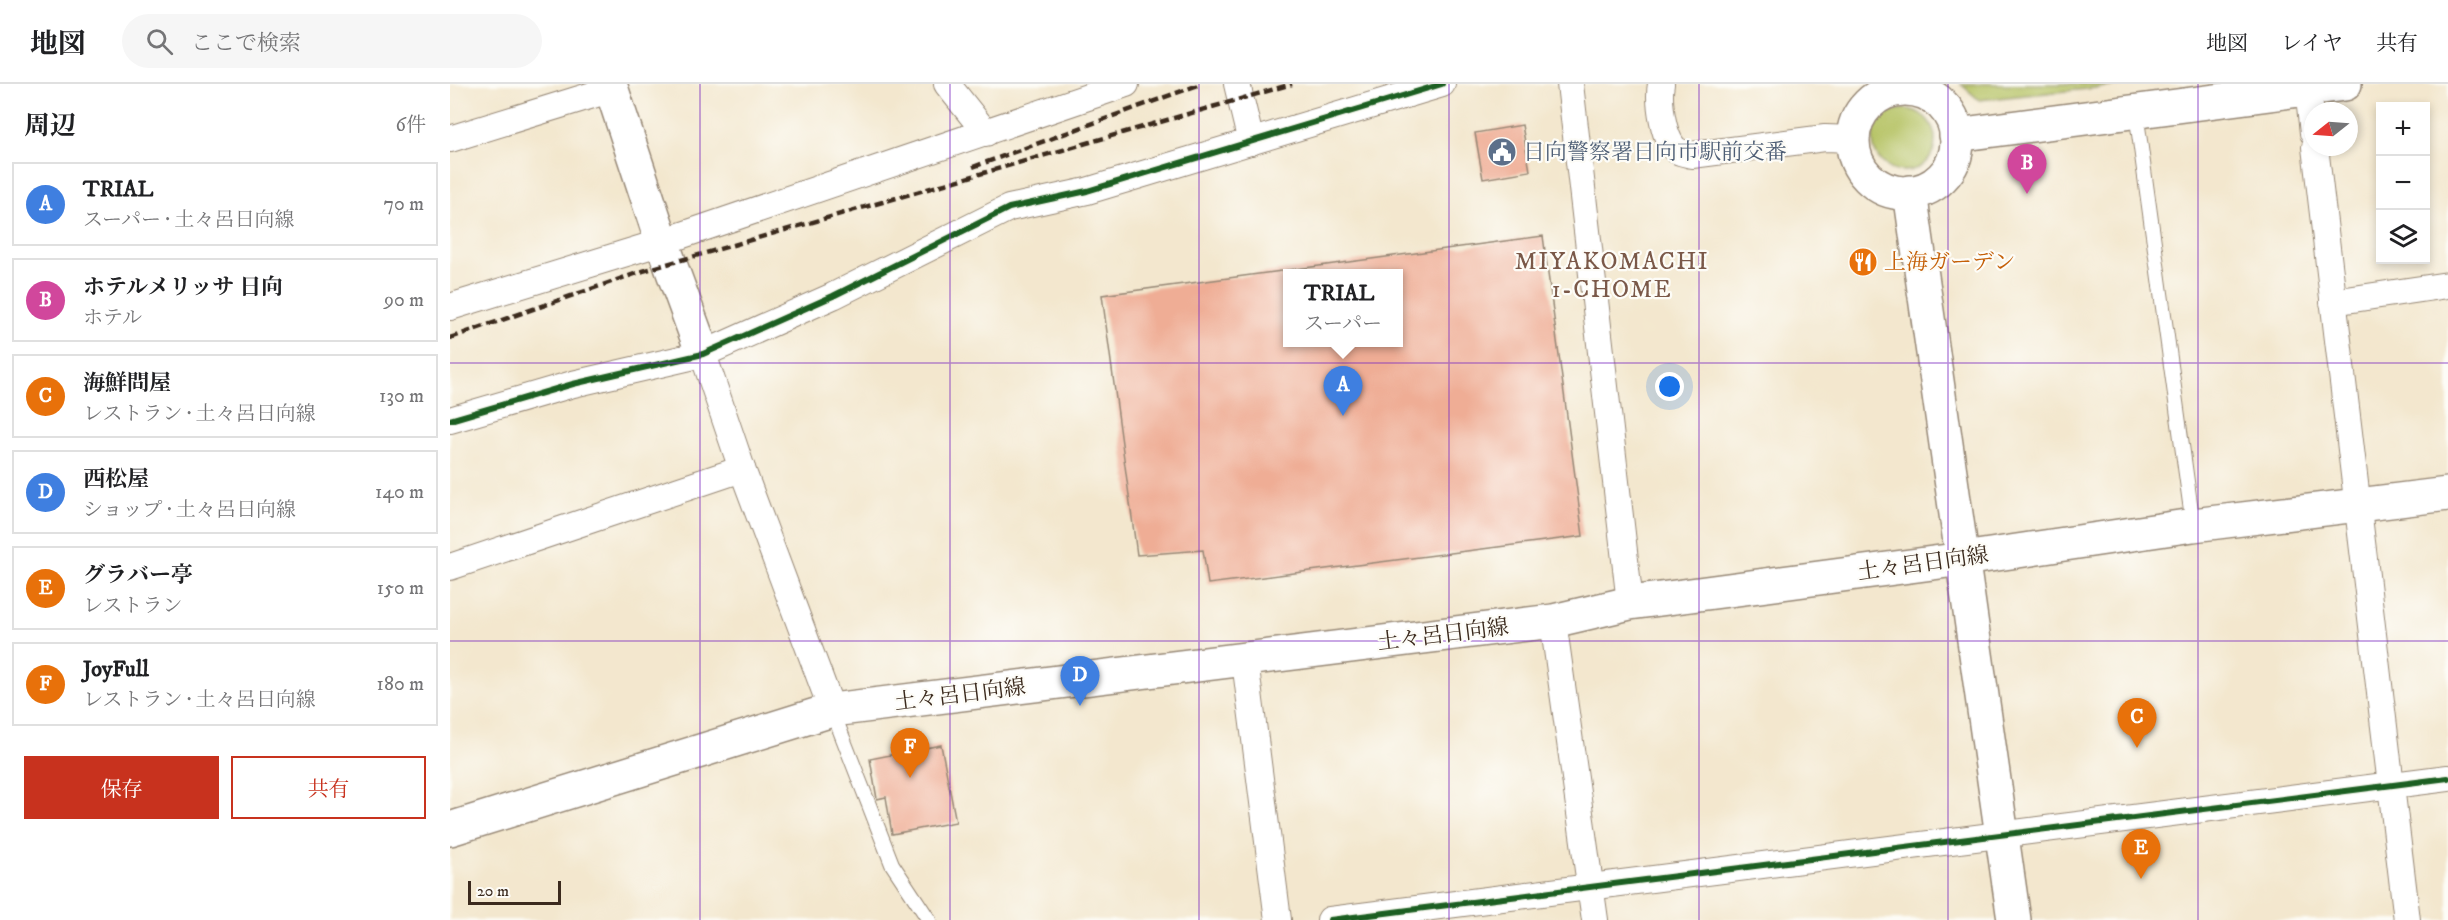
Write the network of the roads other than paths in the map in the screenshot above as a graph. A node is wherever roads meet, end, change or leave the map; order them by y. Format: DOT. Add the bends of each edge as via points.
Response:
graph roads {
  1 [pos="947,84"];
  2 [pos="1126,84"];
  3 [pos="1237,84"];
  4 [pos="1442,84"];
  5 [pos="1570,84"];
  6 [pos="1660,84"];
  7 [pos="2345,84"];
  8 [pos="611,87"];
  9 [pos="1896,87"];
  10 [pos="2308,89"];
  11 [pos="2309,102"];
  12 [pos="2136,112"];
  13 [pos="986,133"];
  14 [pos="1956,135"];
  15 [pos="450,139"];
  16 [pos="1853,139"];
  17 [pos="1251,142"];
  18 [pos="2316,156"];
  19 [pos="1910,192"];
  20 [pos="662,242"];
  21 [pos="2448,285"];
  22 [pos="2334,302"];
  23 [pos="450,307"];
  24 [pos="703,354"];
  25 [pos="450,420"];
  26 [pos="742,469"];
  27 [pos="2448,494"];
  28 [pos="2359,505"];
  29 [pos="2193,525"];
  30 [pos="1963,559"];
  31 [pos="450,567"];
  32 [pos="1630,603"];
  33 [pos="1554,621"];
  34 [pos="1245,661"];
  35 [pos="832,710"];
  36 [pos="2448,778"];
  37 [pos="2392,785"];
  38 [pos="450,829"];
  39 [pos="2002,834"];
  40 [pos="1591,886"];
  41 [pos="929,920"];
  42 [pos="1278,920"];
  43 [pos="1330,920"];
  44 [pos="1595,920"];
  45 [pos="2014,920"];
  46 [pos="2407,920"];
  1 -- 13 [label="street"];
  2 -- 13 [label="street"];
  3 -- 17 [label="street"];
  4 -- 17 [label="street"];
  5 -- 32 [label="street"];
  6 -- 16 [label="street" via="1668,140 1678,151 1692,155 1825,138"];
  7 -- 10 [label="main road"];
  8 -- 15 [label="street"];
  8 -- 20 [label="main road"];
  9 -- 14 [label="main road" via="1929,95 1942,105 1952,119"];
  9 -- 16 [label="main road" via="1866,106"];
  10 -- 11 [label="street"];
  10 -- 12 [label="main road"];
  12 -- 14 [label="main road"];
  12 -- 29 [label="lane"];
  13 -- 20 [label="street"];
  14 -- 19 [label="main road" via="1950,167 1940,180 1926,189"];
  16 -- 19 [label="main road" via="1854,154 1869,178 1895,192"];
  17 -- 24 [label="street" via="1087,191 1009,208 833,296"];
  18 -- 22 [label="street"];
  19 -- 30 [label="main road"];
  20 -- 23 [label="street"];
  20 -- 24 [label="main road"];
  21 -- 22 [label="street"];
  22 -- 28 [label="street"];
  24 -- 25 [label="street" via="573,384"];
  24 -- 26 [label="street"];
  26 -- 31 [label="street"];
  26 -- 35 [label="street"];
  27 -- 28 [label="main road, 土々呂日向線"];
  28 -- 29 [label="main road, 土々呂日向線"];
  28 -- 37 [label="street"];
  29 -- 30 [label="main road, 土々呂日向線"];
  30 -- 32 [label="main road, 土々呂日向線"];
  30 -- 39 [label="main road"];
  32 -- 33 [label="main road, 土々呂日向線"];
  33 -- 34 [label="main road, 土々呂日向線"];
  33 -- 40 [label="street"];
  34 -- 35 [label="main road, 土々呂日向線"];
  34 -- 42 [label="street"];
  35 -- 38 [label="main road, 土々呂日向線"];
  35 -- 41 [label="lane" via="892,864"];
  36 -- 37 [label="street"];
  37 -- 39 [label="street"];
  37 -- 46 [label="street"];
  39 -- 40 [label="street"];
  39 -- 45 [label="main road"];
  40 -- 43 [label="street"];
  40 -- 44 [label="street"];
}
